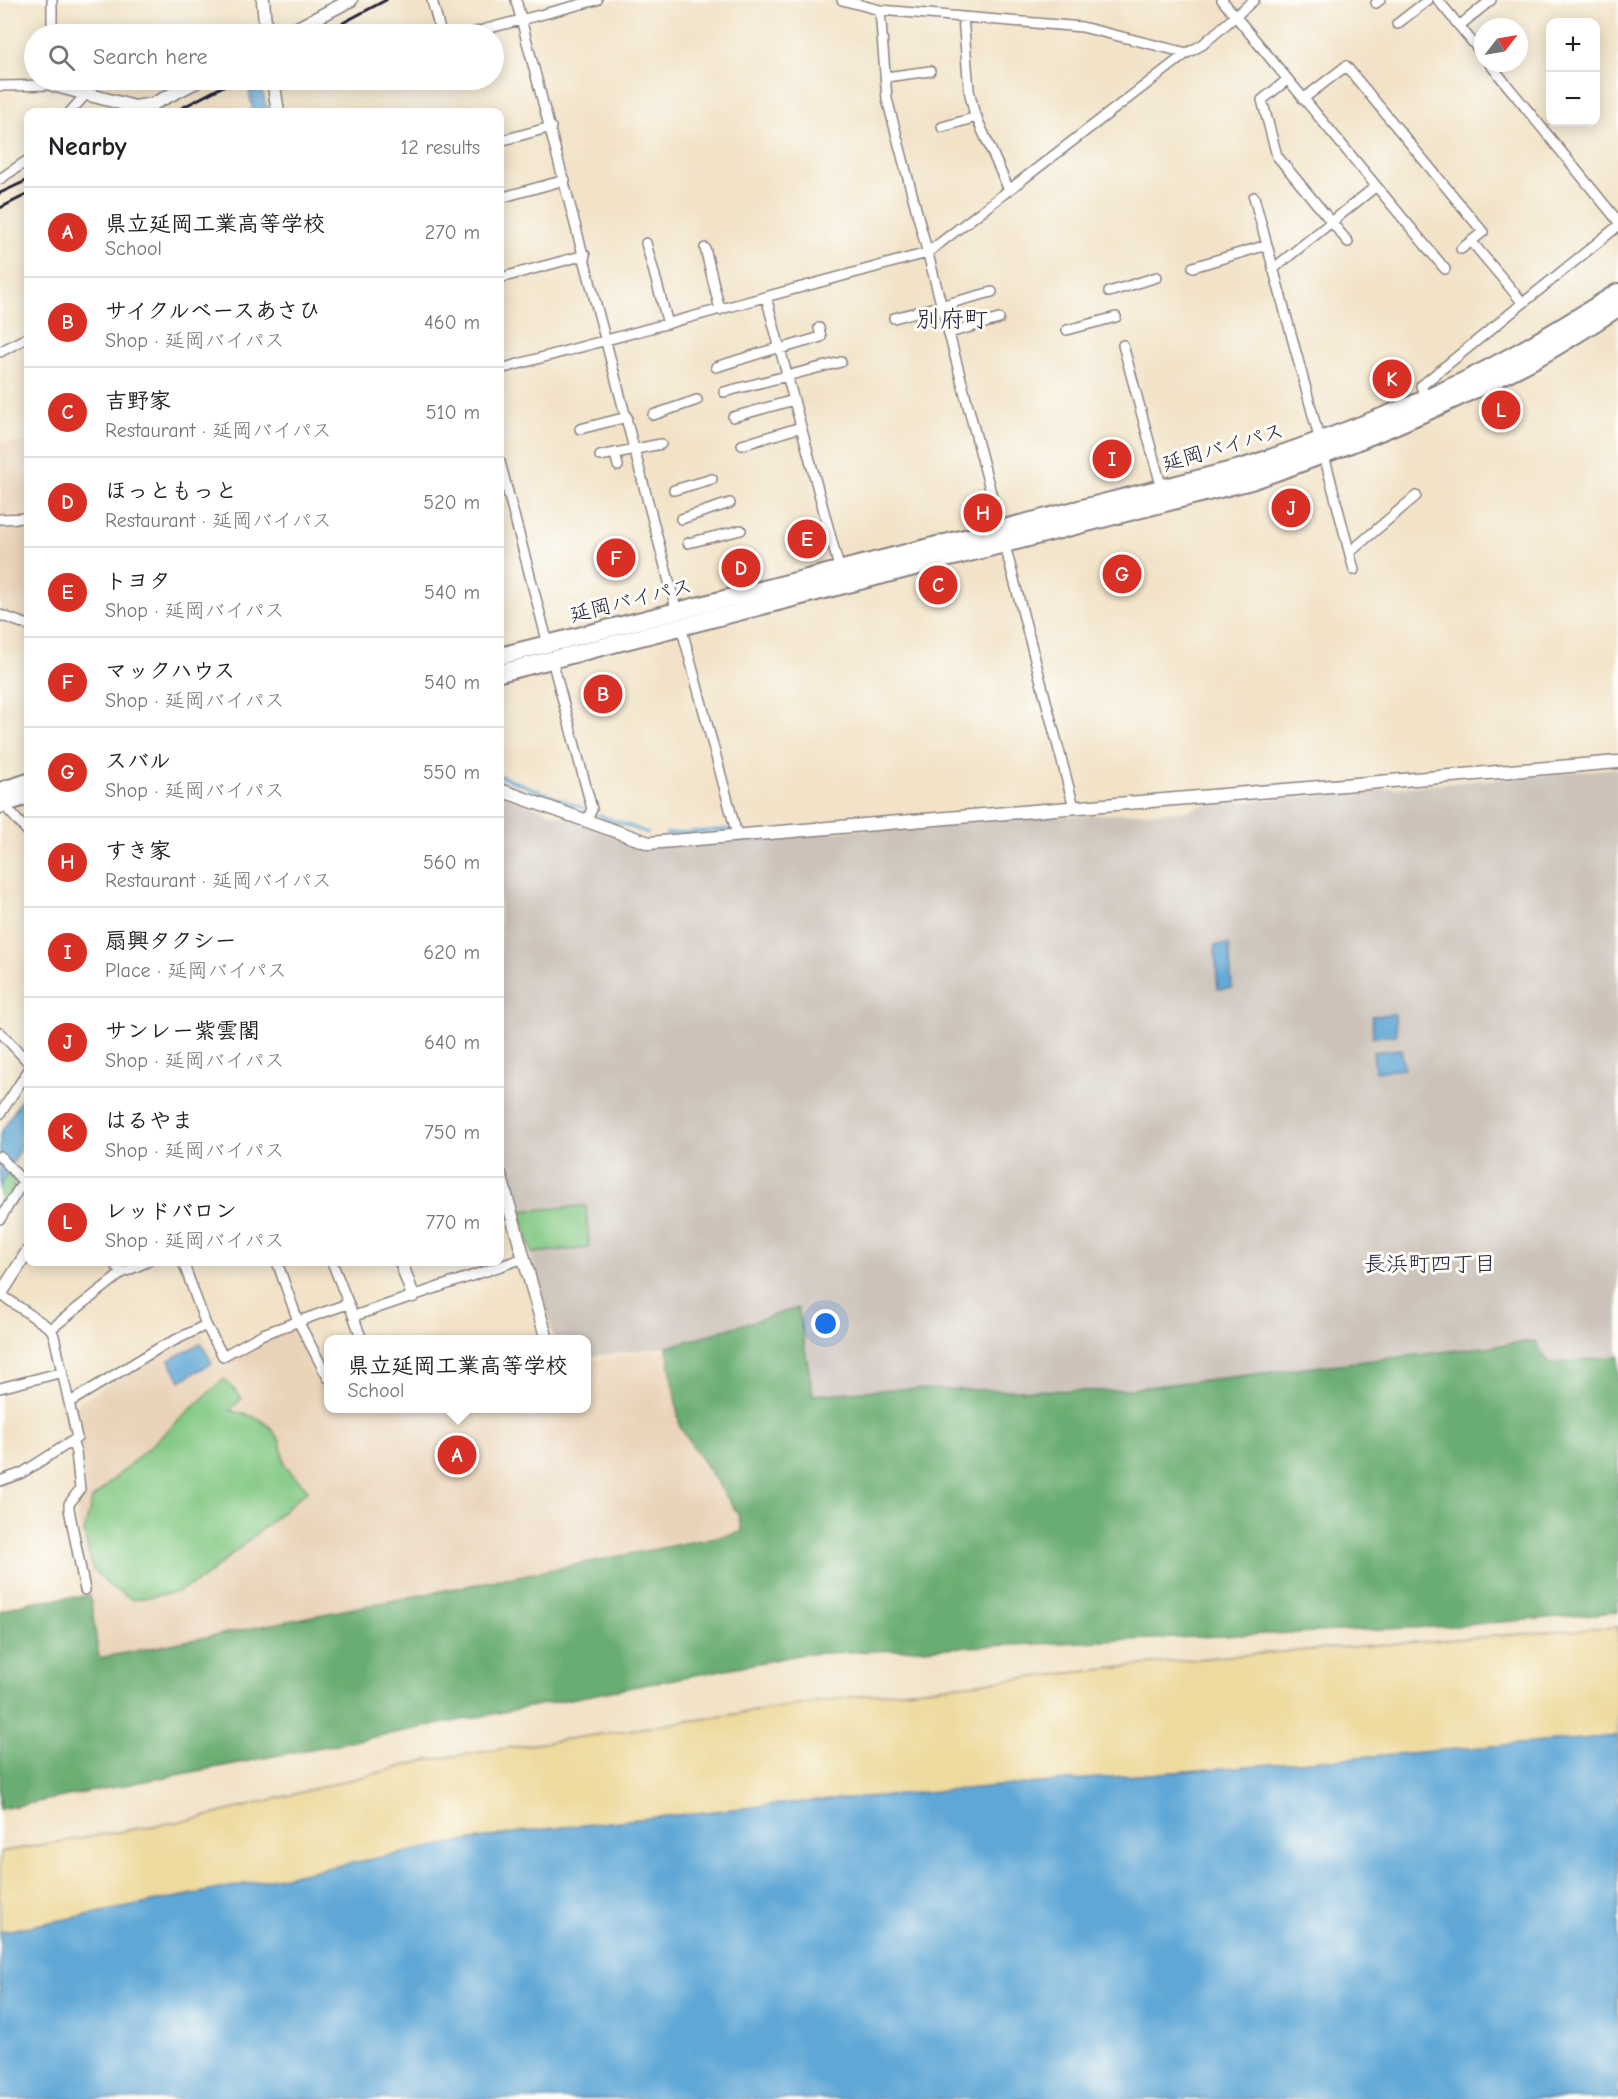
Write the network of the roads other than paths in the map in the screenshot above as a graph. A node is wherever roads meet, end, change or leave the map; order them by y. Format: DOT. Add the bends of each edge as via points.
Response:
graph roads {
  1 [pos="52,0"];
  2 [pos="263,0"];
  3 [pos="351,0"];
  4 [pos="432,0"];
  5 [pos="516,0"];
  6 [pos="597,0"];
  7 [pos="842,0"];
  8 [pos="1222,0"];
  9 [pos="1254,0"];
  10 [pos="1428,0"];
  11 [pos="1438,0"];
  12 [pos="1491,0"];
  13 [pos="880,10"];
  14 [pos="1235,16"];
  15 [pos="963,17"];
  16 [pos="522,20"];
  17 [pos="52,24"];
  18 [pos="265,24"];
  19 [pos="305,24"];
  20 [pos="438,24"];
  21 [pos="1397,24"];
  22 [pos="504,25"];
  23 [pos="1460,26"];
  24 [pos="1474,44"];
  25 [pos="1187,53"];
  26 [pos="930,71"];
  27 [pos="1497,72"];
  28 [pos="886,77"];
  29 [pos="1287,80"];
  30 [pos="24,84"];
  31 [pos="0,86"];
  32 [pos="75,90"];
  33 [pos="179,90"];
  34 [pos="274,90"];
  35 [pos="86,94"];
  36 [pos="1303,99"];
  37 [pos="74,108"];
  38 [pos="277,108"];
  39 [pos="977,117"];
  40 [pos="942,127"];
  41 [pos="551,128"];
  42 [pos="504,140"];
  43 [pos="24,163"];
  44 [pos="0,179"];
  45 [pos="565,180"];
  46 [pos="1375,186"];
  47 [pos="1010,190"];
  48 [pos="504,197"];
  49 [pos="1254,197"];
  50 [pos="1618,221"];
  51 [pos="1332,222"];
  52 [pos="1618,226"];
  53 [pos="1471,241"];
  54 [pos="1348,242"];
  55 [pos="646,243"];
  56 [pos="1267,245"];
  57 [pos="705,248"];
  58 [pos="1461,249"];
  59 [pos="927,253"];
  60 [pos="585,255"];
  61 [pos="1193,267"];
  62 [pos="1273,269"];
  63 [pos="1445,269"];
  64 [pos="504,277"];
  65 [pos="1157,277"];
  66 [pos="992,292"];
  67 [pos="1109,292"];
  68 [pos="1618,292"];
  69 [pos="766,297"];
  70 [pos="1523,303"];
  71 [pos="941,306"];
  72 [pos="1618,308"];
  73 [pos="720,310"];
  74 [pos="1116,317"];
  75 [pos="894,318"];
  76 [pos="999,318"];
  77 [pos="668,324"];
  78 [pos="819,328"];
  79 [pos="1067,330"];
  80 [pos="949,333"];
  81 [pos="24,338"];
  82 [pos="607,340"];
  83 [pos="1123,345"];
  84 [pos="780,348"];
  85 [pos="0,352"];
  86 [pos="841,362"];
  87 [pos="716,367"];
  88 [pos="504,368"];
  89 [pos="787,375"];
  90 [pos="724,392"];
  91 [pos="697,400"];
  92 [pos="794,400"];
  93 [pos="1428,405"];
  94 [pos="653,415"];
  95 [pos="627,417"];
  96 [pos="733,417"];
  97 [pos="801,427"];
  98 [pos="580,429"];
  99 [pos="661,444"];
  100 [pos="742,445"];
  101 [pos="635,448"];
  102 [pos="1322,448"];
  103 [pos="615,453"];
  104 [pos="600,456"];
  105 [pos="618,466"];
  106 [pos="504,477"];
  107 [pos="712,479"];
  108 [pos="1162,489"];
  109 [pos="674,490"];
  110 [pos="1416,496"];
  111 [pos="730,503"];
  112 [pos="24,518"];
  113 [pos="0,519"];
  114 [pos="681,519"];
  115 [pos="741,530"];
  116 [pos="1002,537"];
  117 [pos="688,543"];
  118 [pos="1350,552"];
  119 [pos="1354,570"];
  120 [pos="840,571"];
  121 [pos="0,615"];
  122 [pos="679,619"];
  123 [pos="24,624"];
  124 [pos="550,652"];
  125 [pos="504,656"];
  126 [pos="504,671"];
  127 [pos="1618,762"];
  128 [pos="24,785"];
  129 [pos="504,791"];
  130 [pos="24,797"];
  131 [pos="1,800"];
  132 [pos="1074,807"];
  133 [pos="586,822"];
  134 [pos="24,827"];
  135 [pos="737,835"];
  136 [pos="0,1032"];
  137 [pos="24,1058"];
  138 [pos="24,1077"];
  139 [pos="0,1114"];
  140 [pos="0,1156"];
  141 [pos="24,1182"];
  142 [pos="24,1187"];
  143 [pos="504,1188"];
  144 [pos="0,1219"];
  145 [pos="24,1257"];
  146 [pos="524,1258"];
  147 [pos="504,1265"];
  148 [pos="116,1266"];
  149 [pos="138,1266"];
  150 [pos="184,1266"];
  151 [pos="278,1266"];
  152 [pos="333,1266"];
  153 [pos="402,1266"];
  154 [pos="501,1266"];
  155 [pos="122,1273"];
  156 [pos="0,1294"];
  157 [pos="413,1296"];
  158 [pos="347,1304"];
  159 [pos="353,1315"];
  160 [pos="298,1321"];
  161 [pos="206,1325"];
  162 [pos="51,1329"];
  163 [pos="360,1335"];
  164 [pos="546,1335"];
  165 [pos="324,1370"];
  166 [pos="63,1372"];
  167 [pos="0,1388"];
  168 [pos="70,1401"];
  169 [pos="72,1442"];
  170 [pos="0,1481"];
  171 [pos="85,1590"];
  1 -- 17 [label="street"];
  2 -- 18 [label="street"];
  3 -- 19 [label="street"];
  4 -- 20 [label="street"];
  5 -- 16 [label="street"];
  6 -- 16 [label="street"];
  7 -- 13 [label="street"];
  8 -- 14 [label="street"];
  9 -- 14 [label="street"];
  10 -- 21 [label="street"];
  11 -- 23 [label="street"];
  12 -- 23 [label="street"];
  13 -- 15 [label="street"];
  13 -- 28 [label="street"];
  14 -- 25 [label="street"];
  14 -- 29 [label="street"];
  15 -- 25 [label="street" via="1082,27"];
  15 -- 39 [label="street" via="969,90"];
  16 -- 22 [label="street"];
  16 -- 41 [label="street"];
  23 -- 24 [label="street"];
  25 -- 47 [label="street"];
  26 -- 28 [label="street"];
  27 -- 50 [label="street"];
  28 -- 59 [label="street" via="887,99"];
  29 -- 36 [label="street"];
  29 -- 51 [label="street" via="1262,100 1277,156"];
  30 -- 31 [label="street"];
  32 -- 35 [label="street"];
  33 -- 35 [label="street" via="143,106 125,106"];
  34 -- 38 [label="street"];
  35 -- 37 [label="street"];
  36 -- 46 [label="street"];
  36 -- 53 [label="street" via="1346,66 1483,232"];
  39 -- 40 [label="street"];
  39 -- 47 [label="street"];
  41 -- 42 [label="street"];
  41 -- 45 [label="street"];
  43 -- 44 [label="street"];
  45 -- 48 [label="street"];
  45 -- 60 [label="street"];
  46 -- 51 [label="street"];
  46 -- 63 [label="street"];
  47 -- 59 [label="street"];
  49 -- 56 [label="street"];
  51 -- 54 [label="street"];
  51 -- 62 [label="street"];
  52 -- 70 [label="street"];
  53 -- 58 [label="street"];
  53 -- 70 [label="street"];
  55 -- 77 [label="street"];
  56 -- 61 [label="street"];
  56 -- 62 [label="street"];
  57 -- 73 [label="street"];
  59 -- 69 [label="street"];
  59 -- 71 [label="street"];
  60 -- 64 [label="street"];
  60 -- 82 [label="street"];
  62 -- 102 [label="street"];
  65 -- 67 [label="street"];
  66 -- 71 [label="street"];
  68 -- 93 [label="highway, 延岡バイパス"];
  69 -- 73 [label="street"];
  69 -- 84 [label="street"];
  70 -- 93 [label="street" via="1420,386"];
  71 -- 75 [label="street"];
  71 -- 80 [label="street"];
  72 -- 93 [label="highway, 延岡バイパス" via="1523,366"];
  73 -- 77 [label="street"];
  74 -- 79 [label="street"];
  76 -- 80 [label="street"];
  77 -- 82 [label="street"];
  78 -- 84 [label="street" via="821,337"];
  80 -- 116 [label="street"];
  81 -- 85 [label="street"];
  82 -- 88 [label="street"];
  82 -- 95 [label="street"];
  83 -- 108 [label="street"];
  84 -- 87 [label="street"];
  84 -- 89 [label="street"];
  86 -- 89 [label="street"];
  89 -- 90 [label="street"];
  89 -- 92 [label="street"];
  91 -- 94 [label="street"];
  92 -- 96 [label="street"];
  92 -- 97 [label="street"];
  93 -- 102 [label="highway, 延岡バイパス"];
  95 -- 98 [label="street"];
  95 -- 101 [label="street"];
  97 -- 100 [label="street"];
  97 -- 120 [label="street"];
  99 -- 101 [label="street"];
  101 -- 103 [label="street"];
  101 -- 122 [label="street"];
  102 -- 108 [label="highway, 延岡バイパス"];
  102 -- 116 [label="highway, 延岡バイパス" via="1251,480"];
  102 -- 118 [label="street"];
  103 -- 104 [label="street"];
  103 -- 105 [label="street"];
  106 -- 124 [label="street"];
  107 -- 109 [label="street"];
  108 -- 116 [label="highway, 延岡バイパス"];
  110 -- 118 [label="street"];
  111 -- 114 [label="street"];
  112 -- 113 [label="street"];
  115 -- 117 [label="street"];
  116 -- 120 [label="highway, 延岡バイパス"];
  116 -- 122 [label="highway, 延岡バイパス"];
  116 -- 132 [label="street"];
  118 -- 119 [label="street"];
  120 -- 122 [label="highway, 延岡バイパス"];
  121 -- 123 [label="street"];
  122 -- 124 [label="highway, 延岡バイパス"];
  122 -- 135 [label="street"];
  124 -- 125 [label="highway, 延岡バイパス"];
  124 -- 126 [label="highway, 延岡バイパス"];
  124 -- 133 [label="street" via="592,809"];
  127 -- 132 [label="street"];
  128 -- 131 [label="highway"];
  129 -- 133 [label="street"];
  130 -- 131 [label="highway"];
  131 -- 134 [label="street"];
  132 -- 135 [label="street"];
  133 -- 135 [label="street" via="649,843"];
  136 -- 137 [label="street"];
  138 -- 139 [label="street"];
  140 -- 141 [label="street"];
  142 -- 144 [label="street"];
  143 -- 146 [label="street"];
  145 -- 156 [label="street"];
  146 -- 147 [label="street"];
  146 -- 164 [label="street"];
  148 -- 155 [label="street"];
  149 -- 155 [label="street"];
  150 -- 161 [label="street"];
  151 -- 160 [label="street"];
  152 -- 158 [label="street"];
  153 -- 157 [label="street"];
  154 -- 157 [label="street"];
  155 -- 162 [label="street"];
  156 -- 162 [label="street"];
  157 -- 159 [label="street"];
  158 -- 159 [label="street"];
  158 -- 160 [label="street"];
  159 -- 163 [label="street"];
  160 -- 161 [label="street" via="263,1334 223,1356"];
  160 -- 165 [label="street"];
  161 -- 168 [label="street"];
  162 -- 166 [label="street"];
  166 -- 167 [label="street"];
  166 -- 168 [label="street"];
  168 -- 169 [label="street" via="77,1438"];
  169 -- 170 [label="street" via="22,1473"];
  169 -- 171 [label="street" via="80,1489 69,1509"];
}
